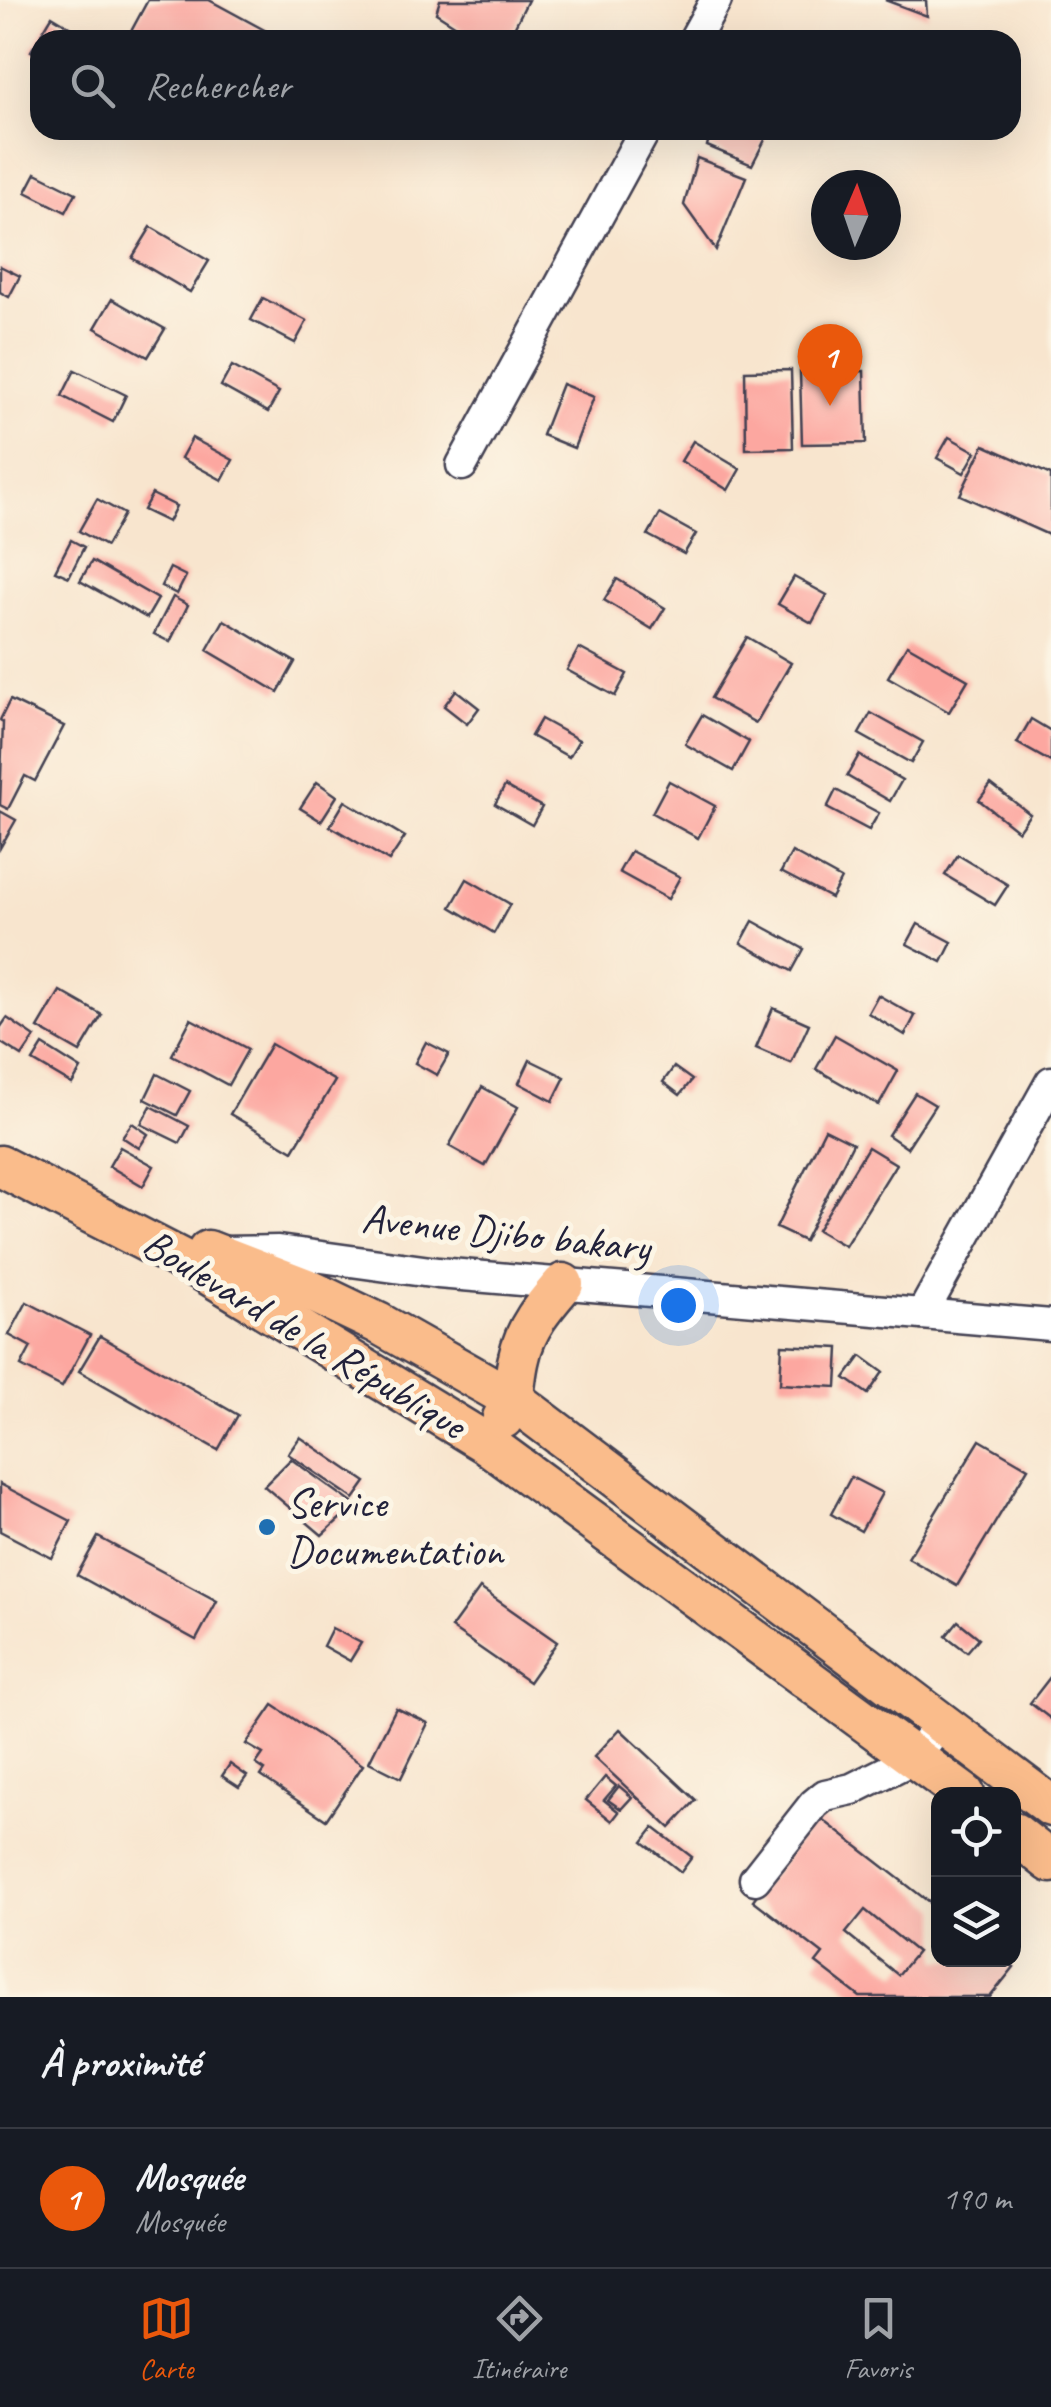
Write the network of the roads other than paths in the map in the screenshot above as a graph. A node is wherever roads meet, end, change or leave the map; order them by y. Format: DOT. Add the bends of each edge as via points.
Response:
graph roads {
  1 [pos="716,0"];
  2 [pos="700,30"];
  3 [pos="640,140"];
  4 [pos="462,465"];
  5 [pos="1051,1082"];
  6 [pos="0,1166"];
  7 [pos="207,1261"];
  8 [pos="563,1284"];
  9 [pos="922,1314"];
  10 [pos="1051,1325"];
  11 [pos="514,1400"];
  12 [pos="486,1443"];
  13 [pos="730,1563"];
  14 [pos="704,1600"];
  15 [pos="942,1721"];
  16 [pos="916,1758"];
  17 [pos="955,1787"];
  18 [pos="1051,1806"];
  19 [pos="1021,1838"];
  20 [pos="1051,1862"];
  21 [pos="755,1879"];
  1 -- 2 [label="street"];
  3 -- 4 [label="street"];
  5 -- 9 [label="street"];
  6 -- 7 [label="main road, Boulevard de la République" via="126,1230"];
  7 -- 8 [label="street, Avenue Djibo bakary" via="278,1250"];
  7 -- 11 [label="main road, Boulevard de la République" via="309,1290"];
  7 -- 12 [label="main road, Boulevard de la République"];
  8 -- 9 [label="street, Avenue Djibo bakary"];
  8 -- 11 [label="main road" via="526,1336"];
  9 -- 10 [label="street, Avenue Djibo bakary"];
  11 -- 12 [label="main road"];
  11 -- 13 [label="main road, Boulevard de la République"];
  12 -- 14 [label="main road, Boulevard de la République"];
  13 -- 14 [label="main road"];
  13 -- 15 [label="main road, Boulevard de la République"];
  14 -- 16 [label="main road, Boulevard de la République"];
  15 -- 16 [label="street"];
  15 -- 18 [label="main road, Boulevard de la République"];
  16 -- 17 [label="main road, Boulevard de la République"];
  16 -- 21 [label="street" via="825,1795"];
  19 -- 20 [label="main road"];
}
